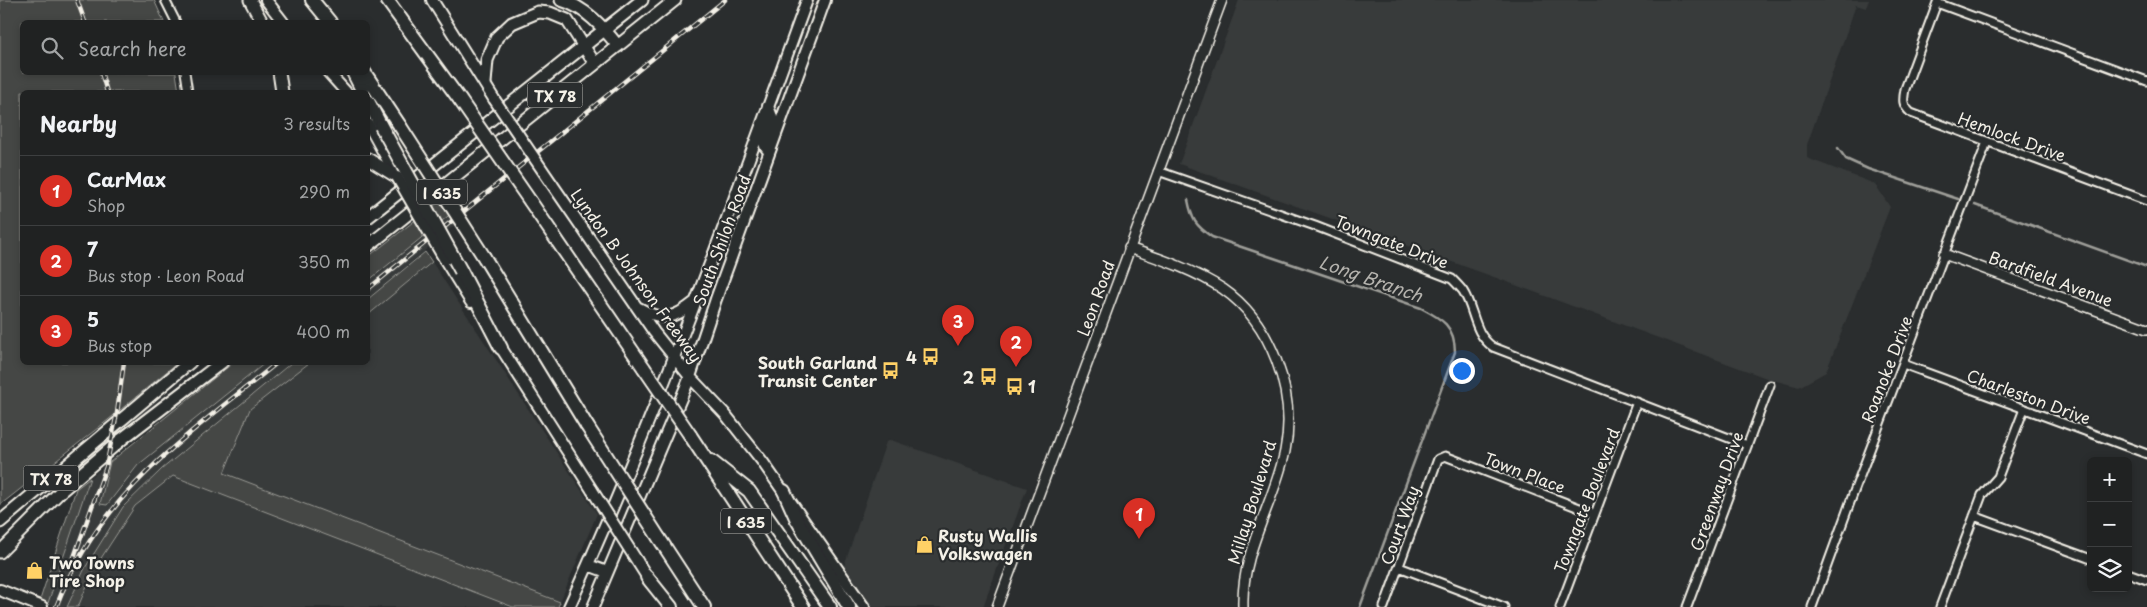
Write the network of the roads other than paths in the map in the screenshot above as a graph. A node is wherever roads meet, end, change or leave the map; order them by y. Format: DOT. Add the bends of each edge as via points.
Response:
graph roads {
  1 [pos="165,0"];
  2 [pos="250,0"];
  3 [pos="266,0"];
  4 [pos="387,0"];
  5 [pos="432,0"];
  6 [pos="561,0"];
  7 [pos="642,0"];
  8 [pos="676,0"];
  9 [pos="807,0"];
  10 [pos="825,0"];
  11 [pos="1222,0"];
  12 [pos="1937,2"];
  13 [pos="315,4"];
  14 [pos="175,20"];
  15 [pos="261,20"];
  16 [pos="281,20"];
  17 [pos="327,20"];
  18 [pos="604,30"];
  19 [pos="576,36"];
  20 [pos="618,46"];
  21 [pos="584,47"];
  22 [pos="564,62"];
  23 [pos="595,64"];
  24 [pos="185,75"];
  25 [pos="279,75"];
  26 [pos="331,75"];
  27 [pos="354,75"];
  28 [pos="366,75"];
  29 [pos="2147,81"];
  30 [pos="485,84"];
  31 [pos="188,90"];
  32 [pos="282,90"];
  33 [pos="344,90"];
  34 [pos="362,90"];
  35 [pos="370,104"];
  36 [pos="768,106"];
  37 [pos="370,128"];
  38 [pos="1987,142"];
  39 [pos="769,151"];
  40 [pos="370,160"];
  41 [pos="1158,171"];
  42 [pos="397,177"];
  43 [pos="2147,201"];
  44 [pos="370,215"];
  45 [pos="370,244"];
  46 [pos="1129,248"];
  47 [pos="716,251"];
  48 [pos="1944,254"];
  49 [pos="731,256"];
  50 [pos="696,301"];
  51 [pos="637,306"];
  52 [pos="2147,329"];
  53 [pos="501,348"];
  54 [pos="674,357"];
  55 [pos="1902,364"];
  56 [pos="186,365"];
  57 [pos="218,365"];
  58 [pos="690,377"];
  59 [pos="1770,385"];
  60 [pos="1637,402"];
  61 [pos="2024,409"];
  62 [pos="1747,445"];
  63 [pos="702,454"];
  64 [pos="2147,454"];
  65 [pos="1445,456"];
  66 [pos="46,482"];
  67 [pos="784,491"];
  68 [pos="1595,514"];
  69 [pos="0,515"];
  70 [pos="1974,516"];
  71 [pos="0,522"];
  72 [pos="0,552"];
  73 [pos="2087,558"];
  74 [pos="588,566"];
  75 [pos="1398,567"];
  76 [pos="607,572"];
  77 [pos="2132,574"];
  78 [pos="647,577"];
  79 [pos="2147,580"];
  80 [pos="0,590"];
  81 [pos="42,607"];
  82 [pos="569,607"];
  83 [pos="593,607"];
  84 [pos="666,607"];
  85 [pos="671,607"];
  86 [pos="704,607"];
  87 [pos="803,607"];
  88 [pos="830,607"];
  89 [pos="849,607"];
  90 [pos="864,607"];
  91 [pos="997,607"];
  92 [pos="1243,607"];
  93 [pos="1384,607"];
  94 [pos="1504,607"];
  95 [pos="1560,607"];
  96 [pos="1687,607"];
  97 [pos="1812,607"];
  98 [pos="1940,607"];
  1 -- 14 [label="street"];
  2 -- 15 [label="main road"];
  3 -- 16 [label="main road"];
  4 -- 63 [label="highway, I 635, bridge" via="460,100"];
  5 -- 30 [label="main road, Lyndon B Johnson Freeway"];
  6 -- 18 [label="main road" via="587,13"];
  7 -- 18 [label="main road, TX 78"];
  8 -- 20 [label="main road, TX 78"];
  9 -- 36 [label="main road, South Shiloh Road"];
  10 -- 39 [label="main road, South Shiloh Road"];
  11 -- 41 [label="street, Leon Road"];
  12 -- 29 [label="street"];
  12 -- 38 [label="street, Hemlock Drive" via="1912,71 1904,106 1911,113"];
  13 -- 17 [label="highway"];
  18 -- 20 [label="main road"];
  18 -- 21 [label="main road, TX 78"];
  19 -- 21 [label="main road"];
  19 -- 22 [label="main road"];
  19 -- 30 [label="main road" via="567,20 556,14 538,12 521,18 501,31 493,44 487,60"];
  20 -- 23 [label="main road, TX 78"];
  21 -- 22 [label="main road, TX 78"];
  21 -- 23 [label="main road"];
  22 -- 44 [label="main road, TX 78"];
  23 -- 45 [label="main road, TX 78"];
  24 -- 31 [label="street"];
  25 -- 32 [label="main road"];
  26 -- 33 [label="main road"];
  27 -- 34 [label="highway"];
  28 -- 86 [label="highway, I 635, bridge"];
  30 -- 51 [label="main road, Lyndon B Johnson Freeway, bridge"];
  35 -- 53 [label="highway, bridge"];
  36 -- 39 [label="main road" via="772,118 764,145"];
  36 -- 47 [label="main road, South Shiloh Road"];
  37 -- 42 [label="main road"];
  38 -- 43 [label="street, Hemlock Drive"];
  38 -- 48 [label="street, Roanoke Drive"];
  39 -- 49 [label="main road, South Shiloh Road"];
  40 -- 42 [label="main road"];
  41 -- 46 [label="street, Leon Road"];
  41 -- 60 [label="street, Towngate Drive" via="1316,226 1452,279 1463,291 1476,328 1485,342"];
  42 -- 53 [label="main road, bridge"];
  46 -- 91 [label="street, Leon Road"];
  46 -- 92 [label="street, Millay Boulevard" via="1191,271 1224,290 1256,323 1278,365 1285,394 1285,450 1245,571"];
  47 -- 49 [label="main road"];
  47 -- 50 [label="main road, South Shiloh Road"];
  48 -- 52 [label="street, Bardfield Avenue"];
  48 -- 55 [label="street, Roanoke Drive"];
  49 -- 58 [label="main road, South Shiloh Road"];
  50 -- 51 [label="main road" via="681,314 671,317 651,314"];
  50 -- 54 [label="main road, South Shiloh Road"];
  51 -- 54 [label="main road, Lyndon B Johnson Freeway"];
  53 -- 78 [label="main road, bridge"];
  54 -- 58 [label="main road, Lyndon B Johnson Freeway"];
  54 -- 74 [label="main road, South Shiloh Road"];
  55 -- 61 [label="street, Charleston Drive"];
  55 -- 97 [label="street, Roanoke Drive"];
  56 -- 66 [label="main road, TX 78"];
  57 -- 72 [label="main road, TX 78" via="61,491"];
  58 -- 67 [label="main road, Lyndon B Johnson Freeway" via="725,414"];
  58 -- 76 [label="main road, South Shiloh Road"];
  59 -- 62 [label="street, Greenway Drive"];
  60 -- 62 [label="street, Towngate Drive"];
  60 -- 68 [label="street, Towngate Boulevard"];
  61 -- 64 [label="street, Charleston Drive"];
  61 -- 70 [label="street" via="1998,477 1982,495"];
  62 -- 96 [label="street, Greenway Drive"];
  63 -- 87 [label="highway, I 635"];
  63 -- 88 [label="highway" via="749,491"];
  65 -- 68 [label="street, Town Place"];
  65 -- 75 [label="street, Court Way" via="1438,459"];
  66 -- 69 [label="main road"];
  66 -- 71 [label="main road, TX 78"];
  67 -- 89 [label="highway" via="797,520"];
  67 -- 90 [label="main road, Lyndon B Johnson Freeway"];
  68 -- 95 [label="street, Towngate Boulevard"];
  70 -- 73 [label="street"];
  70 -- 98 [label="street"];
  74 -- 76 [label="main road"];
  74 -- 82 [label="main road, South Shiloh Road"];
  75 -- 93 [label="street, Court Way"];
  75 -- 94 [label="street"];
  76 -- 83 [label="main road, South Shiloh Road"];
  77 -- 79 [label="street"];
  78 -- 84 [label="main road"];
  78 -- 85 [label="highway"];
  80 -- 81 [label="main road"];
}
